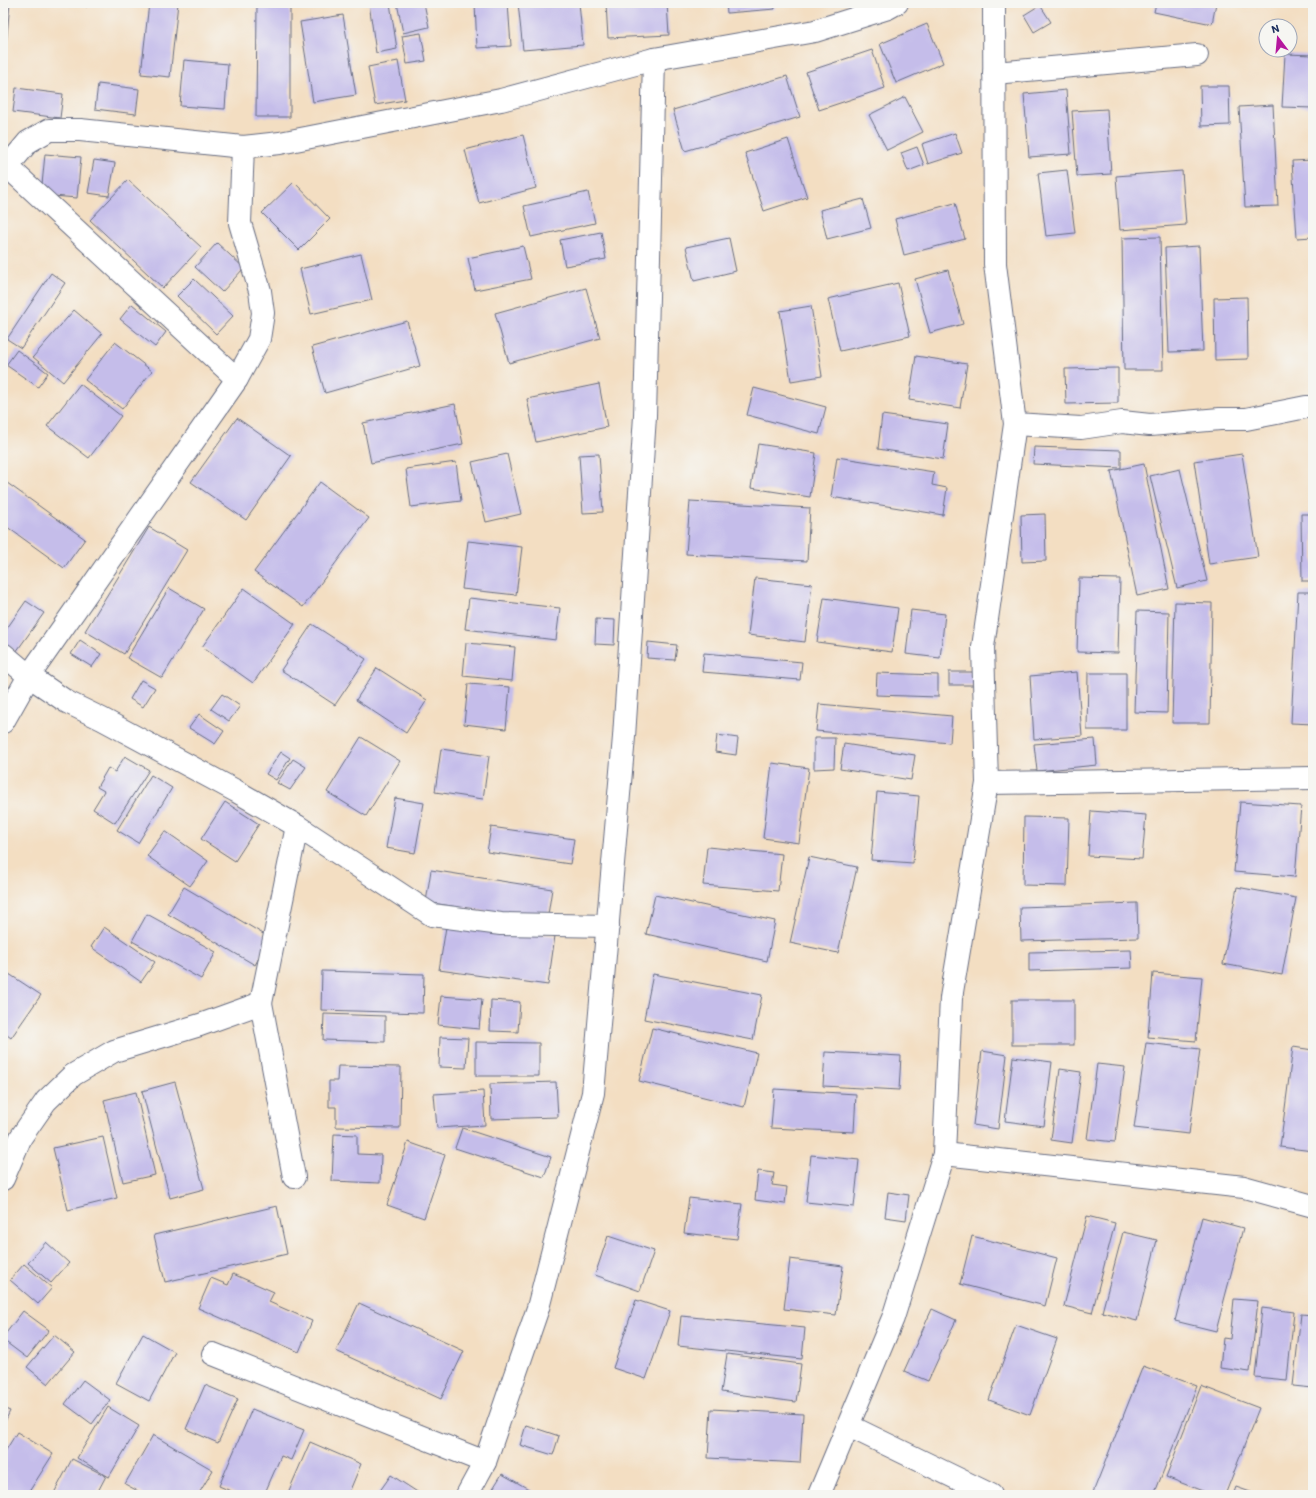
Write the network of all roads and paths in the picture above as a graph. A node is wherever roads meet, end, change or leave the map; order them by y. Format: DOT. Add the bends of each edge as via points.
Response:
graph roads {
  1 [pos="897,3"];
  2 [pos="994,3"];
  3 [pos="1197,56"];
  4 [pos="654,59"];
  5 [pos="994,73"];
  6 [pos="243,147"];
  7 [pos="5,169"];
  8 [pos="237,379"];
  9 [pos="1313,407"];
  10 [pos="1014,424"];
  11 [pos="3,654"];
  12 [pos="29,676"];
  13 [pos="3,722"];
  14 [pos="1313,778"];
  15 [pos="988,783"];
  16 [pos="297,826"];
  17 [pos="608,926"];
  18 [pos="260,1003"];
  19 [pos="944,1154"];
  20 [pos="294,1177"];
  21 [pos="3,1179"];
  22 [pos="1313,1206"];
  23 [pos="213,1354"];
  24 [pos="849,1426"];
  25 [pos="485,1462"];
  26 [pos="467,1495"];
  27 [pos="819,1495"];
  28 [pos="991,1495"];
  1 -- 4 [label="street" via="815,31"];
  2 -- 5 [label="street"];
  3 -- 5 [label="street"];
  4 -- 6 [label="street" via="501,100 280,143"];
  4 -- 17 [label="street" via="646,416"];
  5 -- 10 [label="street" via="996,264"];
  6 -- 7 [label="street" via="80,130 49,130 28,142"];
  6 -- 8 [label="street" via="240,223 260,291 263,313 259,340"];
  7 -- 8 [label="street"];
  8 -- 12 [label="street"];
  9 -- 10 [label="street" via="1246,419 1150,425 1122,422 1081,428"];
  10 -- 15 [label="street" via="983,648"];
  11 -- 12 [label="street"];
  12 -- 13 [label="street"];
  12 -- 16 [label="street" via="67,702 102,718"];
  14 -- 15 [label="street"];
  15 -- 19 [label="street" via="951,998"];
  16 -- 17 [label="street" via="432,915 501,924"];
  16 -- 18 [label="street"];
  17 -- 25 [label="street" via="593,1092 538,1308"];
  18 -- 20 [label="street"];
  18 -- 21 [label="street" via="200,1025 114,1051 73,1075 46,1101 21,1137"];
  19 -- 22 [label="street" via="1244,1187"];
  19 -- 24 [label="street" via="893,1318"];
  23 -- 25 [label="street"];
  24 -- 27 [label="street"];
  24 -- 28 [label="street"];
  25 -- 26 [label="street"];
}
